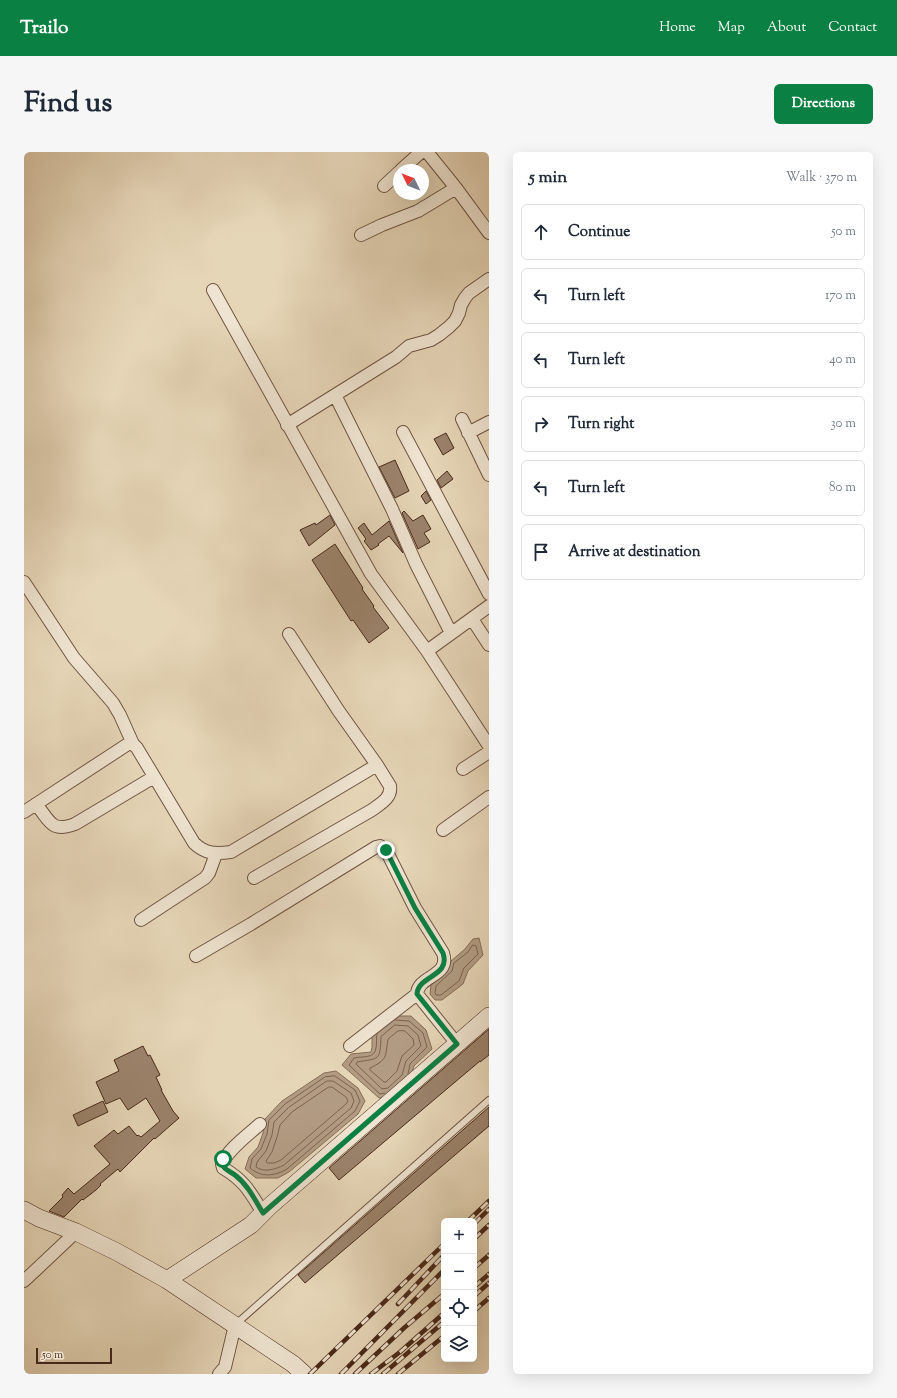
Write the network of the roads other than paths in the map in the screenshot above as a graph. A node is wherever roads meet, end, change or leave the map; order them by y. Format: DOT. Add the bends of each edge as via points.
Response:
graph roads {
  1 [pos="421,152"];
  2 [pos="427,152"];
  3 [pos="408,164"];
  4 [pos="393,178"];
  5 [pos="384,186"];
  6 [pos="456,188"];
  7 [pos="489,233"];
  8 [pos="361,235"];
  9 [pos="489,279"];
  10 [pos="213,290"];
  11 [pos="335,395"];
  12 [pos="462,419"];
  13 [pos="489,422"];
  14 [pos="287,425"];
  15 [pos="403,432"];
  16 [pos="468,433"];
  17 [pos="489,475"];
  18 [pos="24,582"];
  19 [pos="489,594"];
  20 [pos="489,606"];
  21 [pos="472,619"];
  22 [pos="451,633"];
  23 [pos="289,634"];
  24 [pos="489,645"];
  25 [pos="427,651"];
  26 [pos="133,744"];
  27 [pos="489,746"];
  28 [pos="489,752"];
  29 [pos="377,764"];
  30 [pos="463,769"];
  31 [pos="154,778"];
  32 [pos="489,797"];
  33 [pos="36,804"];
  34 [pos="24,812"];
  35 [pos="443,830"];
  36 [pos="216,854"];
  37 [pos="254,878"];
  38 [pos="140,920"];
  39 [pos="196,956"];
  40 [pos="417,994"];
  41 [pos="489,1016"];
  42 [pos="457,1044"];
  43 [pos="350,1046"];
  44 [pos="489,1100"];
  45 [pos="260,1124"];
  46 [pos="24,1210"];
  47 [pos="263,1213"];
  48 [pos="76,1232"];
  49 [pos="167,1280"];
  50 [pos="24,1281"];
  51 [pos="235,1325"];
  52 [pos="219,1374"];
  53 [pos="304,1374"];
  1 -- 3 [label="street"];
  2 -- 6 [label="street"];
  4 -- 5 [label="street"];
  6 -- 7 [label="street"];
  6 -- 8 [label="street" via="418,210"];
  9 -- 11 [label="street" via="469,293 460,305 455,321 439,335 409,346"];
  10 -- 14 [label="street"];
  11 -- 14 [label="street"];
  11 -- 22 [label="street"];
  12 -- 16 [label="street"];
  13 -- 16 [label="street"];
  14 -- 25 [label="street" via="371,574"];
  15 -- 19 [label="street"];
  16 -- 17 [label="street"];
  18 -- 26 [label="street" via="74,658 114,703"];
  20 -- 21 [label="street"];
  21 -- 22 [label="street"];
  21 -- 24 [label="street"];
  22 -- 25 [label="street"];
  23 -- 29 [label="street" via="338,710"];
  25 -- 27 [label="street"];
  26 -- 31 [label="street"];
  26 -- 33 [label="street" via="128,744"];
  28 -- 30 [label="street"];
  29 -- 36 [label="street" via="231,852"];
  29 -- 37 [label="street" via="391,790 384,801"];
  31 -- 33 [label="street" via="65,828 58,828 52,824"];
  31 -- 36 [label="street" via="194,843 205,851"];
  32 -- 35 [label="street"];
  33 -- 34 [label="street"];
  36 -- 38 [label="street" via="205,878"];
  39 -- 40 [label="street" via="380,846 386,850 445,960 445,965 439,972 421,984"];
  40 -- 42 [label="street"];
  40 -- 43 [label="street"];
  41 -- 42 [label="street"];
  42 -- 47 [label="street"];
  44 -- 51 [label="lane"];
  45 -- 47 [label="street" via="230,1151 222,1164 223,1168 247,1187"];
  46 -- 48 [label="street"];
  47 -- 49 [label="street" via="252,1225"];
  48 -- 49 [label="street"];
  48 -- 50 [label="street"];
  49 -- 51 [label="street"];
  51 -- 52 [label="street" via="225,1367"];
  51 -- 53 [label="street"];
}
